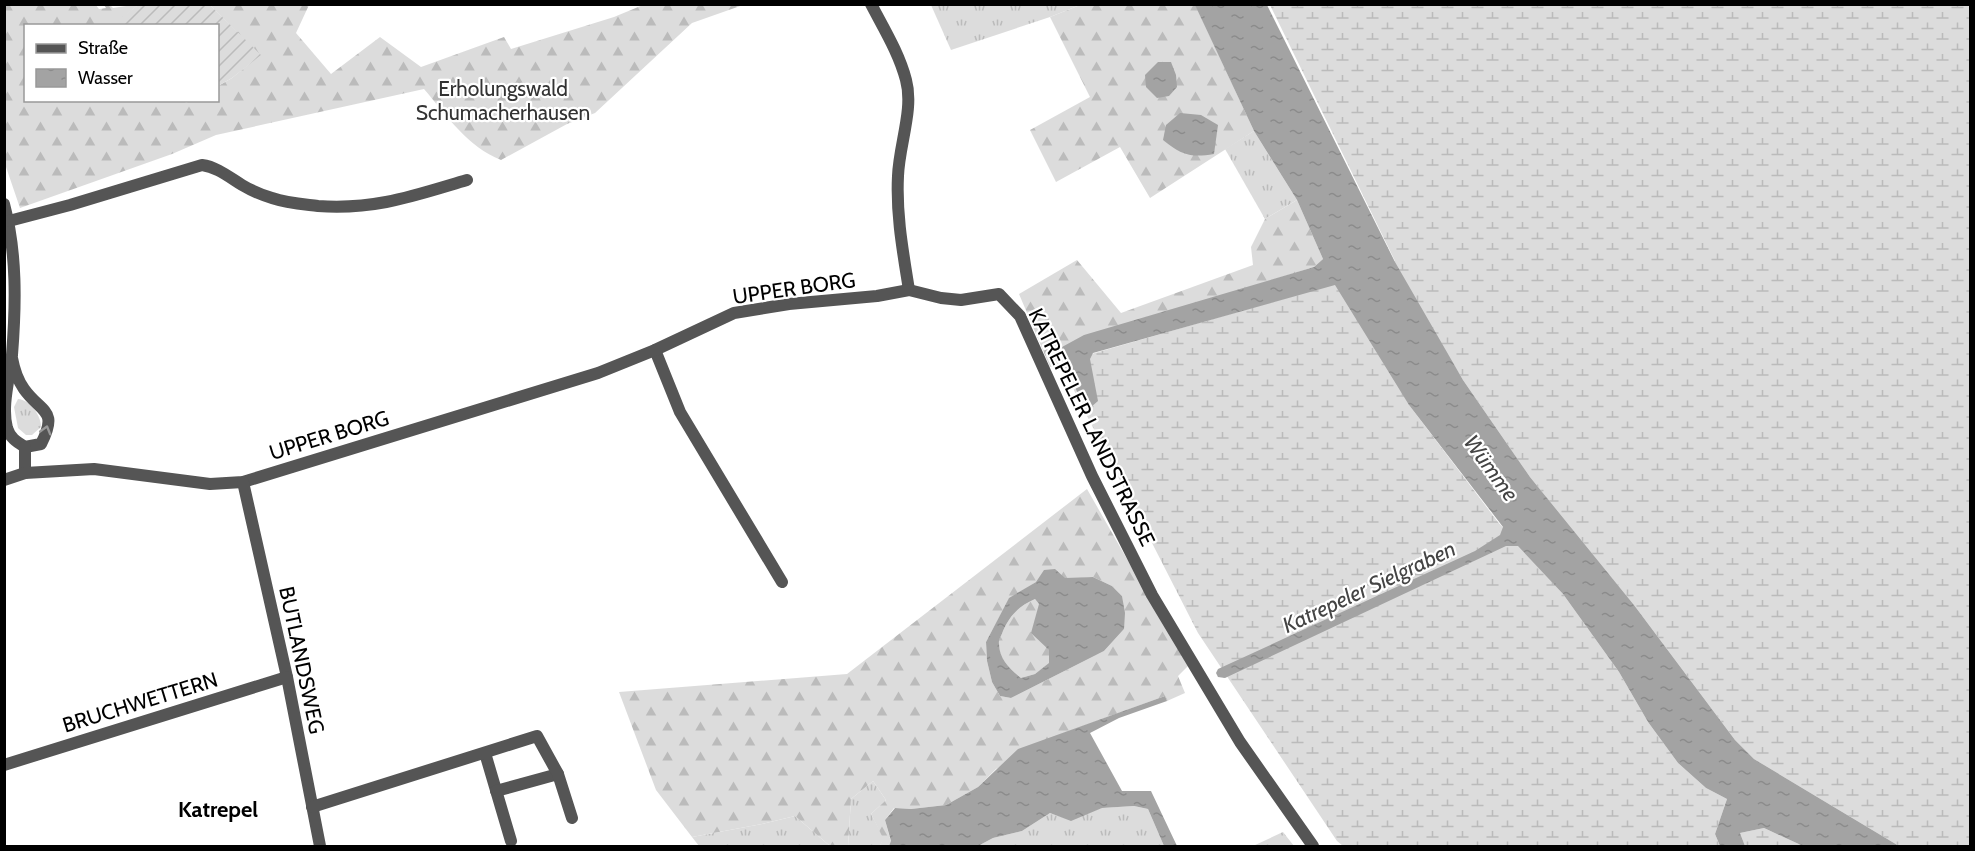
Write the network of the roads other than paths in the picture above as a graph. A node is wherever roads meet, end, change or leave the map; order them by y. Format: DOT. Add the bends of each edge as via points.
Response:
graph roads {
  1 [pos="871,4"];
  2 [pos="467,180"];
  3 [pos="4,204"];
  4 [pos="9,221"];
  5 [pos="909,290"];
  6 [pos="654,350"];
  7 [pos="12,358"];
  8 [pos="25,447"];
  9 [pos="25,473"];
  10 [pos="4,480"];
  11 [pos="243,482"];
  12 [pos="782,582"];
  13 [pos="287,677"];
  14 [pos="485,753"];
  15 [pos="4,765"];
  16 [pos="558,774"];
  17 [pos="496,791"];
  18 [pos="312,807"];
  19 [pos="572,818"];
  20 [pos="511,841"];
  21 [pos="320,846"];
  22 [pos="1313,846"];
  1 -- 5 [label="street" via="898,56 906,81 908,108 897,201"];
  2 -- 4 [label="street" via="389,203 329,207 276,199 245,187 212,166 202,165"];
  3 -- 4 [label="street"];
  4 -- 7 [label="street" via="14,265"];
  5 -- 6 [label="street, UPPER BORG" via="734,313"];
  5 -- 22 [label="street, KATREPELER LANDSTRASSE" via="961,300 999,294 1020,316 1092,476 1152,595 1240,742"];
  6 -- 11 [label="street, UPPER BORG" via="598,373"];
  6 -- 12 [label="street" via="680,412"];
  7 -- 8 [label="street" via="7,428 14,440"];
  8 -- 7 [label="street, one-way" via="41,444 49,420 46,411 24,390"];
  8 -- 9 [label="street"];
  9 -- 10 [label="street, UPPER BORG"];
  9 -- 11 [label="street, UPPER BORG" via="94,469 210,484"];
  11 -- 13 [label="street, BUTLANDSWEG"];
  13 -- 15 [label="street, BRUCHWETTERN"];
  13 -- 18 [label="street, BUTLANDSWEG"];
  14 -- 16 [label="street" via="537,736"];
  14 -- 17 [label="street"];
  14 -- 18 [label="street"];
  16 -- 17 [label="street"];
  16 -- 19 [label="street"];
  17 -- 20 [label="street"];
  18 -- 21 [label="street, BUTLANDSWEG"];
}
